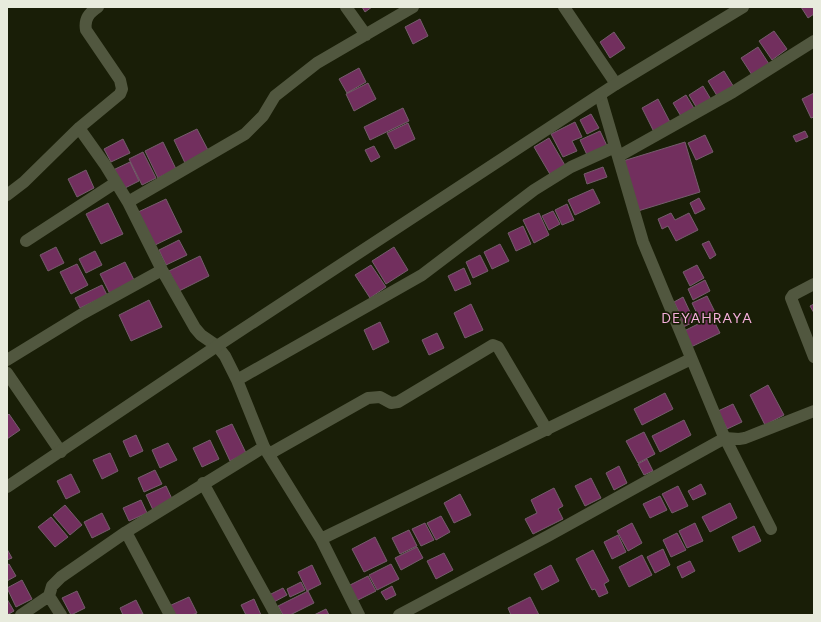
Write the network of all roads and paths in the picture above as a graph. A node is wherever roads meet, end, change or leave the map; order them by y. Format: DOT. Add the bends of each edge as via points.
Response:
graph roads {
  1 [pos="98,7"];
  2 [pos="346,7"];
  3 [pos="414,7"];
  4 [pos="564,7"];
  5 [pos="743,7"];
  6 [pos="366,35"];
  7 [pos="814,41"];
  8 [pos="616,84"];
  9 [pos="600,95"];
  10 [pos="79,128"];
  11 [pos="617,152"];
  12 [pos="115,183"];
  13 [pos="7,195"];
  14 [pos="128,202"];
  15 [pos="26,241"];
  16 [pos="162,270"];
  17 [pos="814,284"];
  18 [pos="217,346"];
  19 [pos="814,357"];
  20 [pos="691,359"];
  21 [pos="7,360"];
  22 [pos="7,373"];
  23 [pos="237,380"];
  24 [pos="814,411"];
  25 [pos="547,430"];
  26 [pos="725,438"];
  27 [pos="267,450"];
  28 [pos="61,452"];
  29 [pos="203,483"];
  30 [pos="7,487"];
  31 [pos="771,529"];
  32 [pos="126,532"];
  33 [pos="321,539"];
  34 [pos="50,596"];
  35 [pos="22,615"];
  36 [pos="61,615"];
  37 [pos="170,615"];
  38 [pos="276,615"];
  39 [pos="359,615"];
  40 [pos="399,615"];
  1 -- 10 [label="street" via="88,15 86,30 120,80 122,89 120,94"];
  2 -- 6 [label="street"];
  3 -- 6 [label="street"];
  4 -- 8 [label="street"];
  5 -- 8 [label="street"];
  6 -- 14 [label="street" via="317,63 282,90 275,96 257,124 245,134"];
  7 -- 11 [label="street" via="733,92"];
  8 -- 9 [label="street"];
  9 -- 11 [label="street"];
  9 -- 18 [label="street"];
  10 -- 12 [label="street"];
  10 -- 13 [label="street" via="24,182"];
  11 -- 20 [label="street" via="642,242"];
  11 -- 23 [label="street" via="572,167 534,190 422,275"];
  12 -- 14 [label="street"];
  12 -- 15 [label="street"];
  14 -- 16 [label="street"];
  16 -- 18 [label="street" via="195,328"];
  16 -- 21 [label="street" via="82,314"];
  17 -- 19 [label="street" via="793,294 791,298"];
  18 -- 23 [label="street"];
  18 -- 28 [label="street"];
  20 -- 25 [label="street"];
  20 -- 26 [label="street"];
  22 -- 28 [label="street"];
  23 -- 27 [label="street"];
  24 -- 26 [label="street" via="745,438"];
  25 -- 27 [label="street" via="498,347 492,345 398,402 391,403 377,396 368,398"];
  25 -- 33 [label="street"];
  26 -- 31 [label="street"];
  26 -- 40 [label="street"];
  27 -- 29 [label="street"];
  27 -- 33 [label="street"];
  28 -- 30 [label="street"];
  29 -- 32 [label="street"];
  29 -- 38 [label="street"];
  32 -- 34 [label="street" via="61,577 52,586"];
  32 -- 37 [label="street"];
  33 -- 39 [label="street"];
  34 -- 35 [label="street"];
  34 -- 36 [label="street"];
}
